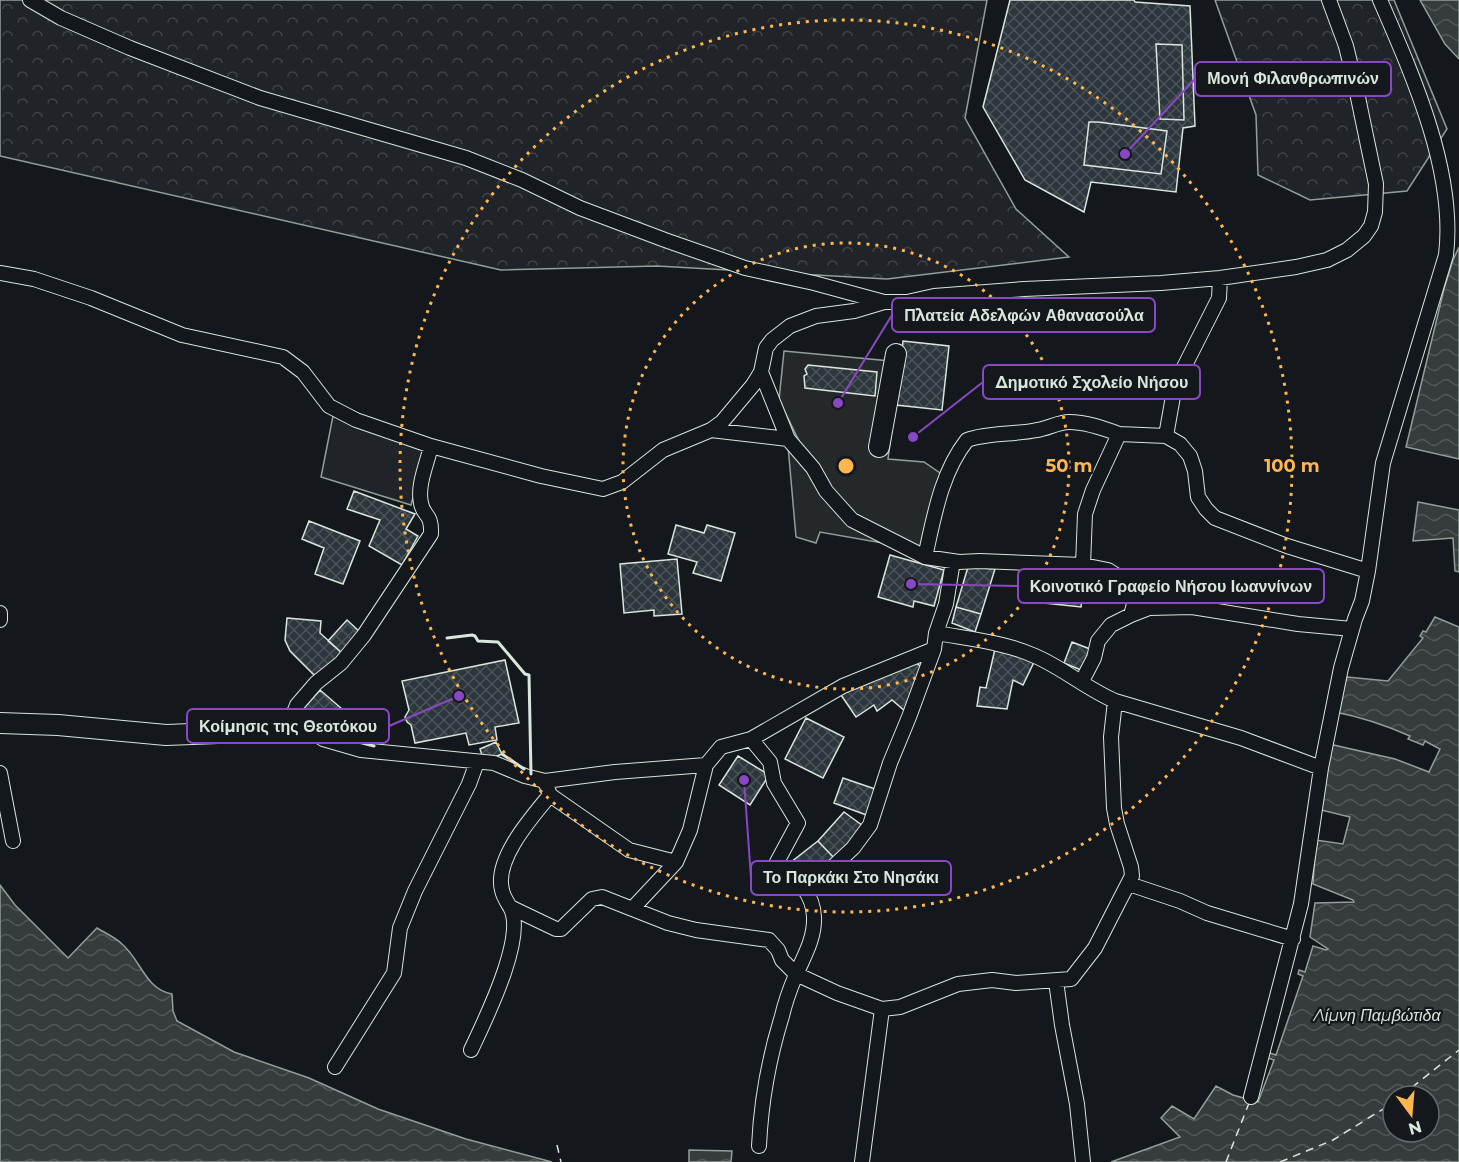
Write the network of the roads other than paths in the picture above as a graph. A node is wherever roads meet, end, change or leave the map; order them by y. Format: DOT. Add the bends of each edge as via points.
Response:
graph roads {
  1 [pos="30,0"];
  2 [pos="1329,0"];
  3 [pos="1380,0"];
  4 [pos="0,273"];
  5 [pos="1220,278"];
  6 [pos="884,302"];
  7 [pos="897,354"];
  8 [pos="761,372"];
  9 [pos="711,430"];
  10 [pos="1119,434"];
  11 [pos="1166,436"];
  12 [pos="788,439"];
  13 [pos="431,446"];
  14 [pos="879,447"];
  15 [pos="925,557"];
  16 [pos="953,561"];
  17 [pos="1083,565"];
  18 [pos="1368,571"];
  19 [pos="0,613"];
  20 [pos="1131,615"];
  21 [pos="0,620"];
  22 [pos="1352,629"];
  23 [pos="936,633"];
  24 [pos="934,649"];
  25 [pos="1082,681"];
  26 [pos="1115,701"];
  27 [pos="292,718"];
  28 [pos="0,723"];
  29 [pos="750,739"];
  30 [pos="477,762"];
  31 [pos="706,765"];
  32 [pos="1321,768"];
  33 [pos="0,773"];
  34 [pos="545,781"];
  35 [pos="550,795"];
  36 [pos="12,841"];
  37 [pos="676,862"];
  38 [pos="1129,884"];
  39 [pos="807,890"];
  40 [pos="510,907"];
  41 [pos="632,909"];
  42 [pos="1293,939"];
  43 [pos="796,974"];
  44 [pos="1056,981"];
  45 [pos="882,1009"];
  46 [pos="471,1050"];
  47 [pos="335,1067"];
  48 [pos="1251,1097"];
  49 [pos="759,1146"];
  50 [pos="862,1162"];
  51 [pos="1083,1162"];
  1 -- 6 [label="lane" via="130,48 260,98 466,158 580,208 745,268"];
  2 -- 5 [label="lane" via="1346,46 1376,184 1371,226 1347,250 1328,260"];
  3 -- 18 [label="lane" via="1430,129 1444,185 1449,230 1446,255 1383,463"];
  4 -- 13 [label="lane" via="68,290 182,335 283,357 303,372 328,406"];
  5 -- 6 [label="lane"];
  5 -- 11 [label="lane" via="1219,298 1175,385"];
  6 -- 8 [label="lane" via="816,316 790,327 766,348"];
  7 -- 14 [label="street"];
  8 -- 9 [label="lane" via="735,410"];
  8 -- 12 [label="lane"];
  9 -- 12 [label="lane"];
  9 -- 13 [label="lane" via="663,450 622,482 603,489"];
  10 -- 11 [label="lane"];
  10 -- 15 [label="lane" via="1069,422 1041,430 980,435 967,440 948,472"];
  10 -- 17 [label="lane" via="1085,514"];
  11 -- 18 [label="lane" via="1190,456 1198,497 1215,518"];
  12 -- 15 [label="lane" via="852,520"];
  13 -- 27 [label="lane" via="420,488 421,506 432,520 431,534 364,635 297,705"];
  15 -- 16 [label="lane"];
  16 -- 17 [label="lane"];
  16 -- 23 [label="lane" via="946,604"];
  17 -- 20 [label="lane" via="1108,570 1125,581 1132,592"];
  18 -- 22 [label="lane"];
  19 -- 21 [label="lane"];
  20 -- 22 [label="lane" via="1149,608 1192,607"];
  20 -- 25 [label="lane" via="1111,625 1098,641"];
  22 -- 32 [label="lane"];
  23 -- 24 [label="lane"];
  23 -- 25 [label="lane" via="1023,651"];
  24 -- 29 [label="lane" via="843,686"];
  24 -- 39 [label="lane" via="870,825 853,848"];
  25 -- 26 [label="lane"];
  26 -- 32 [label="lane" via="1241,738"];
  26 -- 38 [label="lane" via="1111,737 1114,808 1131,867"];
  27 -- 28 [label="street" via="218,733 166,735"];
  27 -- 30 [label="lane" via="322,739 361,750"];
  29 -- 31 [label="lane" via="721,747"];
  29 -- 39 [label="lane" via="770,762 774,783 798,823 777,862"];
  30 -- 34 [label="lane" via="494,763"];
  30 -- 47 [label="lane" via="400,928 394,973"];
  31 -- 34 [label="lane"];
  31 -- 37 [label="lane" via="690,830"];
  32 -- 42 [label="lane"];
  33 -- 36 [label="lane"];
  34 -- 35 [label="lane"];
  35 -- 37 [label="lane" via="629,850"];
  35 -- 40 [label="lane" via="505,859 501,887"];
  37 -- 41 [label="lane"];
  38 -- 42 [label="lane"];
  38 -- 44 [label="lane" via="1083,965 1071,979"];
  39 -- 43 [label="lane" via="814,916 813,931"];
  40 -- 41 [label="lane" via="556,929 565,927 596,897"];
  40 -- 46 [label="lane" via="515,918 511,949 493,1003"];
  41 -- 43 [label="lane" via="678,926 769,940"];
  42 -- 48 [label="lane"];
  43 -- 45 [label="lane"];
  43 -- 49 [label="lane" via="772,1050 761,1107"];
  44 -- 45 [label="lane" via="958,984 900,1007"];
  44 -- 51 [label="lane"];
  45 -- 50 [label="lane"];
}
